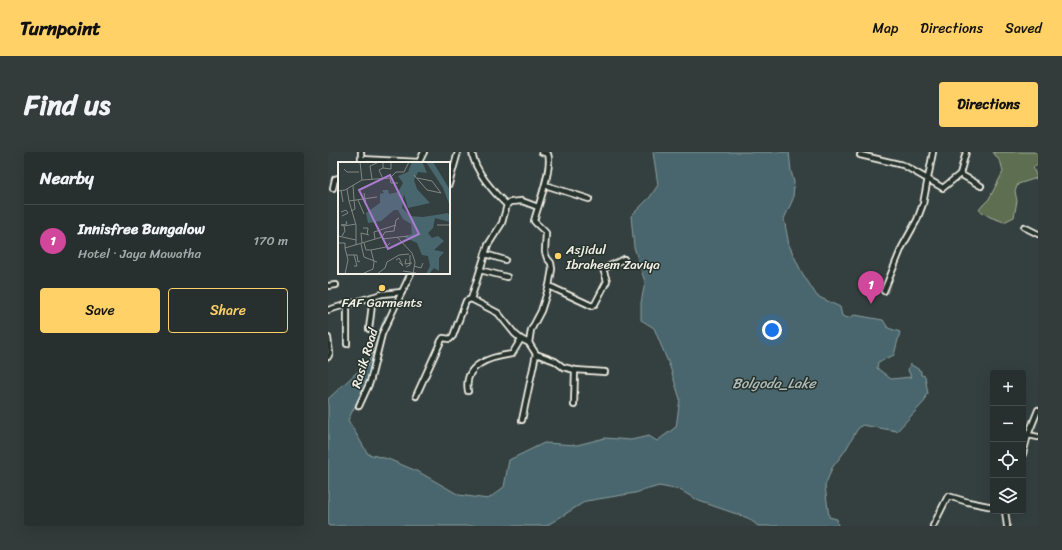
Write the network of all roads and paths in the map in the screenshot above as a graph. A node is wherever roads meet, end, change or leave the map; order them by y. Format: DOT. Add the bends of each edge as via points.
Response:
graph roads {
  1 [pos="361,152"];
  2 [pos="424,152"];
  3 [pos="458,152"];
  4 [pos="472,152"];
  5 [pos="542,152"];
  6 [pos="933,152"];
  7 [pos="966,152"];
  8 [pos="860,155"];
  9 [pos="361,161"];
  10 [pos="960,174"];
  11 [pos="338,178"];
  12 [pos="928,179"];
  13 [pos="450,180"];
  14 [pos="545,185"];
  15 [pos="981,186"];
  16 [pos="333,188"];
  17 [pos="589,199"];
  18 [pos="507,205"];
  19 [pos="538,207"];
  20 [pos="1024,227"];
  21 [pos="1038,234"];
  22 [pos="485,254"];
  23 [pos="624,259"];
  24 [pos="506,260"];
  25 [pos="480,270"];
  26 [pos="411,274"];
  27 [pos="507,276"];
  28 [pos="336,285"];
  29 [pos="328,286"];
  30 [pos="548,286"];
  31 [pos="884,291"];
  32 [pos="402,292"];
  33 [pos="373,297"];
  34 [pos="471,299"];
  35 [pos="347,304"];
  36 [pos="328,310"];
  37 [pos="370,329"];
  38 [pos="328,339"];
  39 [pos="521,340"];
  40 [pos="529,343"];
  41 [pos="347,344"];
  42 [pos="536,354"];
  43 [pos="328,357"];
  44 [pos="575,370"];
  45 [pos="605,372"];
  46 [pos="468,391"];
  47 [pos="416,396"];
  48 [pos="574,405"];
  49 [pos="359,406"];
  50 [pos="1038,410"];
  51 [pos="522,420"];
  52 [pos="1028,435"];
  53 [pos="1038,437"];
  54 [pos="1026,443"];
  55 [pos="990,506"];
  56 [pos="1005,514"];
  57 [pos="933,526"];
  58 [pos="1007,526"];
  1 -- 9 [label="street"];
  2 -- 9 [label="street" via="419,162"];
  3 -- 13 [label="street"];
  4 -- 18 [label="street" via="473,159 487,183"];
  5 -- 14 [label="street" via="548,154 549,158"];
  6 -- 12 [label="street"];
  7 -- 10 [label="street"];
  8 -- 12 [label="street" via="903,165"];
  10 -- 12 [label="street" via="943,188"];
  10 -- 15 [label="street"];
  11 -- 16 [label="street" via="334,179"];
  12 -- 31 [label="street" via="923,204"];
  14 -- 17 [label="street"];
  14 -- 19 [label="street"];
  18 -- 19 [label="street" via="510,202 522,201"];
  18 -- 22 [label="street" via="502,223"];
  19 -- 30 [label="street" via="534,221 546,233 544,252 552,263"];
  20 -- 21 [label="street"];
  22 -- 24 [label="street"];
  22 -- 25 [label="street"];
  23 -- 30 [label="street" via="603,269 606,281 592,306"];
  25 -- 27 [label="street"];
  25 -- 34 [label="street"];
  26 -- 32 [label="street, Rasik Road"];
  28 -- 29 [label="street"];
  30 -- 40 [label="street" via="541,311 531,330"];
  32 -- 33 [label="street"];
  32 -- 49 [label="street, Rasik Road" via="382,334 370,382"];
  33 -- 35 [label="street"];
  33 -- 37 [label="street"];
  34 -- 39 [label="street" via="498,313"];
  34 -- 47 [label="street" via="466,301 453,336 441,341"];
  35 -- 36 [label="street"];
  35 -- 41 [label="street"];
  38 -- 43 [label="street"];
  39 -- 40 [label="street"];
  39 -- 46 [label="street" via="512,354 482,362 469,373 466,383"];
  40 -- 42 [label="street"];
  42 -- 44 [label="street"];
  42 -- 51 [label="street"];
  44 -- 45 [label="street"];
  44 -- 48 [label="street"];
  50 -- 52 [label="street"];
  52 -- 53 [label="street"];
  52 -- 54 [label="street"];
  55 -- 57 [label="street" via="948,496"];
  56 -- 58 [label="street"];
}
